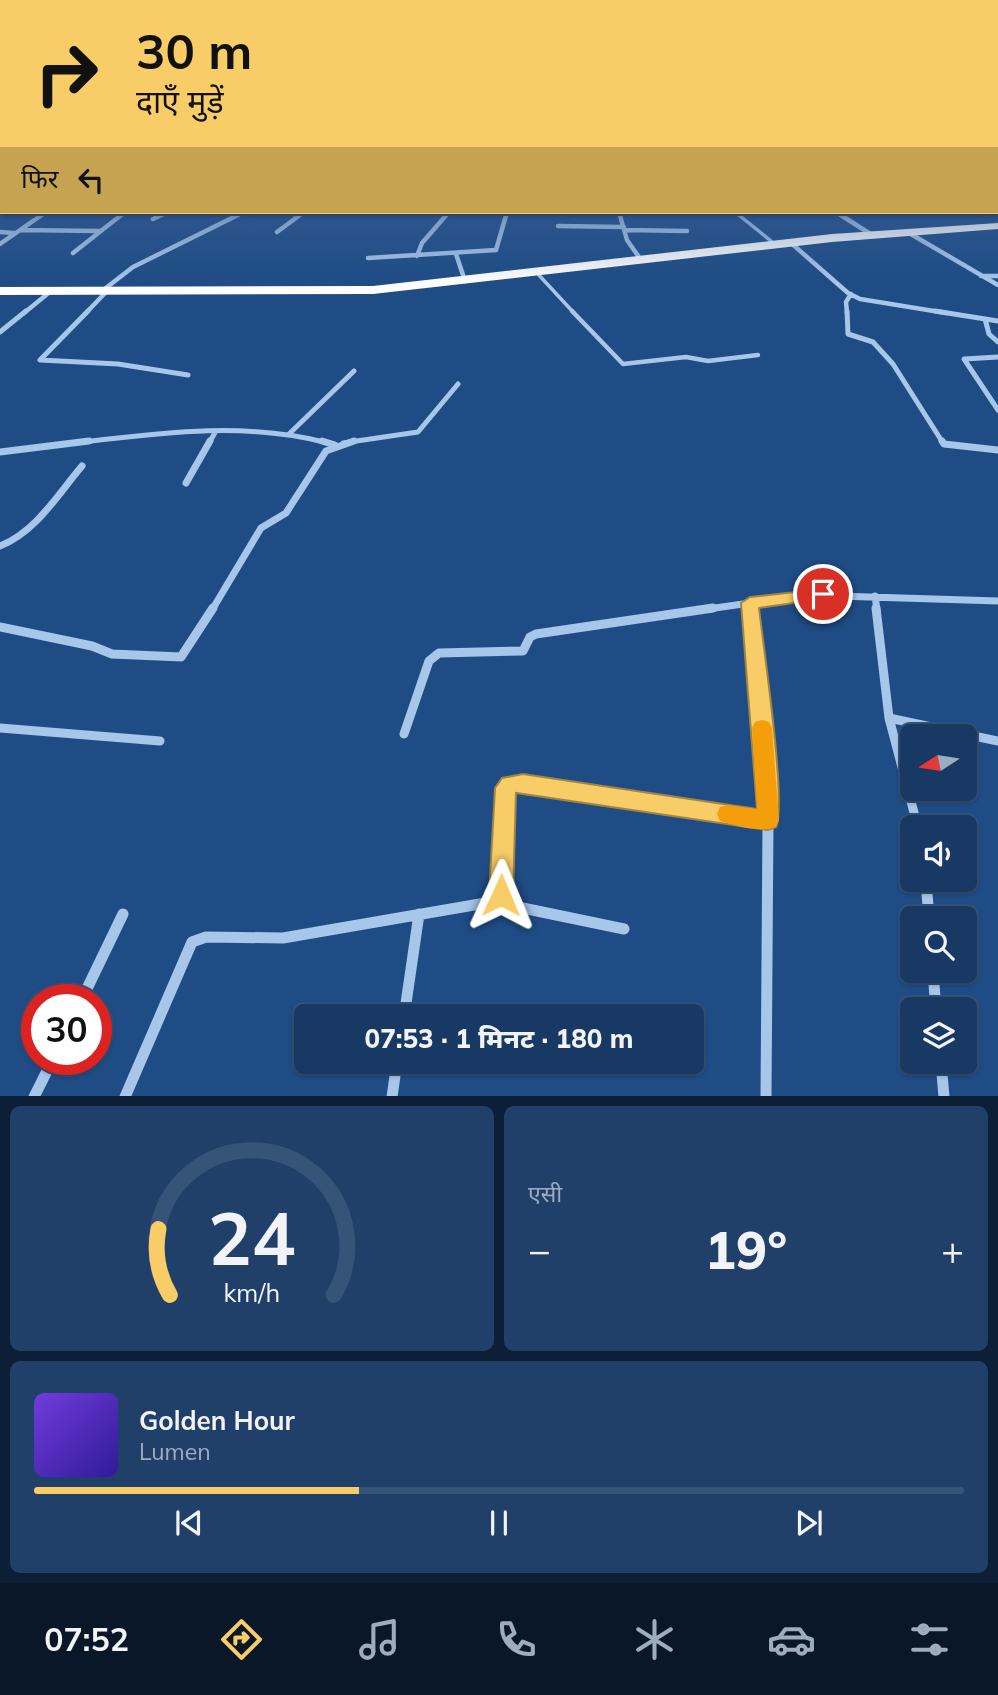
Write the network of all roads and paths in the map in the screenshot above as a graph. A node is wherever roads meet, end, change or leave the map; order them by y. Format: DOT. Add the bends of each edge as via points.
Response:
graph roads {
  1 [pos="43,214"];
  2 [pos="122,214"];
  3 [pos="164,214"];
  4 [pos="240,214"];
  5 [pos="293,214"];
  6 [pos="447,214"];
  7 [pos="506,214"];
  8 [pos="620,214"];
  9 [pos="738,214"];
  10 [pos="839,214"];
  11 [pos="153,219"];
  12 [pos="558,226"];
  13 [pos="998,226"];
  14 [pos="625,228"];
  15 [pos="18,231"];
  16 [pos="687,231"];
  17 [pos="0,232"];
  18 [pos="100,232"];
  19 [pos="277,232"];
  20 [pos="909,233"];
  21 [pos="872,235"];
  22 [pos="791,243"];
  23 [pos="0,244"];
  24 [pos="776,244"];
  25 [pos="73,253"];
  26 [pos="456,254"];
  27 [pos="417,256"];
  28 [pos="368,258"];
  29 [pos="641,260"];
  30 [pos="537,273"];
  31 [pos="979,276"];
  32 [pos="998,276"];
  33 [pos="465,281"];
  34 [pos="998,285"];
  35 [pos="0,291"];
  36 [pos="51,292"];
  37 [pos="104,292"];
  38 [pos="851,295"];
  39 [pos="985,319"];
  40 [pos="998,321"];
  41 [pos="0,332"];
  42 [pos="998,342"];
  43 [pos="758,355"];
  44 [pos="998,357"];
  45 [pos="354,371"];
  46 [pos="188,375"];
  47 [pos="458,384"];
  48 [pos="998,410"];
  49 [pos="216,431"];
  50 [pos="289,434"];
  51 [pos="335,445"];
  52 [pos="998,450"];
  53 [pos="0,452"];
  54 [pos="82,466"];
  55 [pos="186,483"];
  56 [pos="0,545"];
  57 [pos="875,596"];
  58 [pos="998,601"];
  59 [pos="750,603"];
  60 [pos="0,627"];
  61 [pos="889,718"];
  62 [pos="0,728"];
  63 [pos="404,734"];
  64 [pos="160,741"];
  65 [pos="998,741"];
  66 [pos="915,815"];
  67 [pos="768,820"];
  68 [pos="503,900"];
  69 [pos="123,914"];
  70 [pos="419,914"];
  71 [pos="624,929"];
  72 [pos="89,984"];
  73 [pos="406,1004"];
  74 [pos="395,1074"];
  75 [pos="942,1074"];
  76 [pos="44,1075"];
  77 [pos="34,1096"];
  78 [pos="125,1096"];
  79 [pos="392,1096"];
  80 [pos="766,1096"];
  81 [pos="944,1096"];
  1 -- 15 [label="street"];
  2 -- 18 [label="street"];
  3 -- 11 [label="street"];
  4 -- 37 [label="street" via="133,267"];
  5 -- 19 [label="street" via="300,215"];
  6 -- 27 [label="street" via="420,242"];
  7 -- 26 [label="street" via="497,249"];
  8 -- 14 [label="street"];
  9 -- 24 [label="lane"];
  10 -- 21 [label="street"];
  12 -- 14 [label="street"];
  13 -- 20 [label="highway"];
  14 -- 16 [label="street"];
  14 -- 29 [label="street" via="629,245"];
  15 -- 17 [label="street"];
  15 -- 18 [label="street"];
  15 -- 23 [label="street"];
  18 -- 25 [label="street"];
  20 -- 21 [label="highway"];
  20 -- 31 [label="street"];
  21 -- 22 [label="highway"];
  22 -- 24 [label="highway"];
  22 -- 38 [label="street"];
  24 -- 29 [label="highway"];
  26 -- 27 [label="street"];
  26 -- 33 [label="street"];
  27 -- 28 [label="street"];
  29 -- 30 [label="highway"];
  30 -- 33 [label="highway"];
  30 -- 43 [label="lane" via="623,364"];
  31 -- 32 [label="street"];
  31 -- 34 [label="street"];
  33 -- 37 [label="highway" via="347,291"];
  35 -- 36 [label="highway"];
  36 -- 37 [label="highway"];
  36 -- 41 [label="street"];
  37 -- 46 [label="street" via="40,360 118,363"];
  38 -- 39 [label="street"];
  38 -- 52 [label="street" via="846,302 848,334 870,341 893,363 944,444"];
  39 -- 40 [label="street"];
  39 -- 42 [label="street" via="989,334"];
  44 -- 48 [label="street" via="964,359"];
  45 -- 50 [label="street"];
  47 -- 51 [label="street" via="418,432"];
  49 -- 50 [label="street"];
  49 -- 53 [label="street"];
  49 -- 55 [label="street"];
  50 -- 51 [label="street"];
  51 -- 60 [label="street" via="321,456 286,513 262,526 181,657 112,654"];
  54 -- 56 [label="street" via="27,530"];
  57 -- 58 [label="street"];
  57 -- 59 [label="street" via="805,595"];
  57 -- 61 [label="street"];
  59 -- 63 [label="street" via="536,634 523,652 439,653 429,662"];
  59 -- 67 [label="street"];
  61 -- 65 [label="street"];
  61 -- 66 [label="street"];
  62 -- 64 [label="street"];
  67 -- 68 [label="street" via="509,784 505,788 500,883"];
  67 -- 80 [label="street"];
  68 -- 70 [label="street"];
  68 -- 71 [label="street" via="513,906"];
  69 -- 72 [label="street"];
  70 -- 73 [label="street"];
  70 -- 78 [label="street" via="283,938 195,940"];
  74 -- 79 [label="street"];
  75 -- 81 [label="street"];
  76 -- 77 [label="street"];
}
